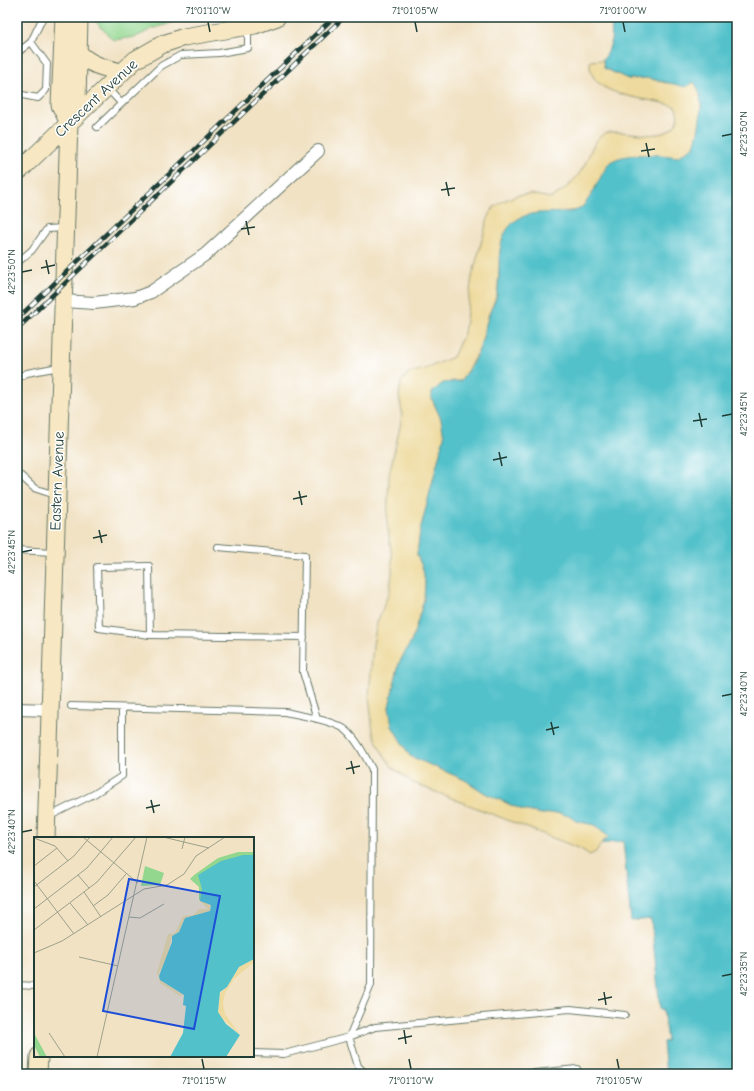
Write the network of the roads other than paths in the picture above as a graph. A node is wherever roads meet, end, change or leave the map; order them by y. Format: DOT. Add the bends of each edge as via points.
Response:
graph roads {
  1 [pos="43,17"];
  2 [pos="64,17"];
  3 [pos="79,17"];
  4 [pos="277,17"];
  5 [pos="248,26"];
  6 [pos="32,42"];
  7 [pos="78,52"];
  8 [pos="17,53"];
  9 [pos="55,65"];
  10 [pos="122,72"];
  11 [pos="106,87"];
  12 [pos="17,94"];
  13 [pos="121,103"];
  14 [pos="69,123"];
  15 [pos="97,127"];
  16 [pos="318,151"];
  17 [pos="17,173"];
  18 [pos="65,228"];
  19 [pos="17,263"];
  20 [pos="63,300"];
  21 [pos="61,367"];
  22 [pos="17,378"];
  23 [pos="17,475"];
  24 [pos="57,495"];
  25 [pos="218,547"];
  26 [pos="17,550"];
  27 [pos="55,552"];
  28 [pos="150,636"];
  29 [pos="304,637"];
  30 [pos="71,706"];
  31 [pos="122,708"];
  32 [pos="17,709"];
  33 [pos="50,710"];
  34 [pos="318,719"];
  35 [pos="47,818"];
  36 [pos="46,837"];
  37 [pos="17,985"];
  38 [pos="34,986"];
  39 [pos="625,1014"];
  40 [pos="349,1037"];
  41 [pos="254,1053"];
  42 [pos="39,1057"];
  43 [pos="577,1069"];
  44 [pos="38,1074"];
  45 [pos="366,1074"];
  46 [pos="524,1074"];
  1 -- 6 [label="lane"];
  2 -- 9 [label="main road, Eastern Avenue"];
  3 -- 7 [label="main road, Eastern Avenue"];
  4 -- 5 [label="main road, Crescent Avenue"];
  5 -- 10 [label="main road, Crescent Avenue" via="163,44 135,60"];
  5 -- 13 [label="lane" via="248,48 181,55 161,66"];
  6 -- 8 [label="lane"];
  6 -- 9 [label="lane"];
  7 -- 10 [label="main road" via="100,68"];
  7 -- 14 [label="main road, Eastern Avenue" via="77,102"];
  9 -- 12 [label="lane" via="46,90 38,98"];
  9 -- 14 [label="main road, Eastern Avenue" via="60,105"];
  10 -- 11 [label="main road, Crescent Avenue"];
  11 -- 13 [label="lane"];
  11 -- 14 [label="main road, Crescent Avenue"];
  13 -- 15 [label="lane"];
  14 -- 17 [label="main road, Crescent Avenue"];
  14 -- 18 [label="main road, Eastern Avenue"];
  16 -- 20 [label="street" via="206,254 151,292 135,298 94,303"];
  18 -- 19 [label="lane" via="47,229 32,250"];
  18 -- 20 [label="main road, Eastern Avenue"];
  20 -- 21 [label="main road, Eastern Avenue"];
  21 -- 22 [label="lane" via="27,373"];
  21 -- 24 [label="main road, Eastern Avenue"];
  23 -- 24 [label="lane" via="22,476 34,488"];
  24 -- 27 [label="main road, Eastern Avenue"];
  25 -- 29 [label="lane" via="305,555"];
  26 -- 27 [label="lane"];
  27 -- 33 [label="main road, Eastern Avenue"];
  28 -- 28 [label="lane" via="149,566 97,567 99,628"];
  28 -- 29 [label="lane"];
  29 -- 34 [label="lane" via="303,672"];
  30 -- 31 [label="lane"];
  31 -- 34 [label="lane" via="285,712"];
  31 -- 35 [label="lane" via="122,776 94,794"];
  32 -- 33 [label="street"];
  33 -- 35 [label="main road, Eastern Avenue"];
  34 -- 40 [label="lane" via="346,729 372,769 371,985"];
  35 -- 36 [label="main road, Eastern Avenue"];
  37 -- 38 [label="lane"];
  39 -- 40 [label="lane" via="570,1009 375,1027"];
  40 -- 41 [label="lane" via="284,1054"];
  40 -- 45 [label="lane" via="358,1066"];
  42 -- 44 [label="main road"];
  43 -- 46 [label="lane"];
}
